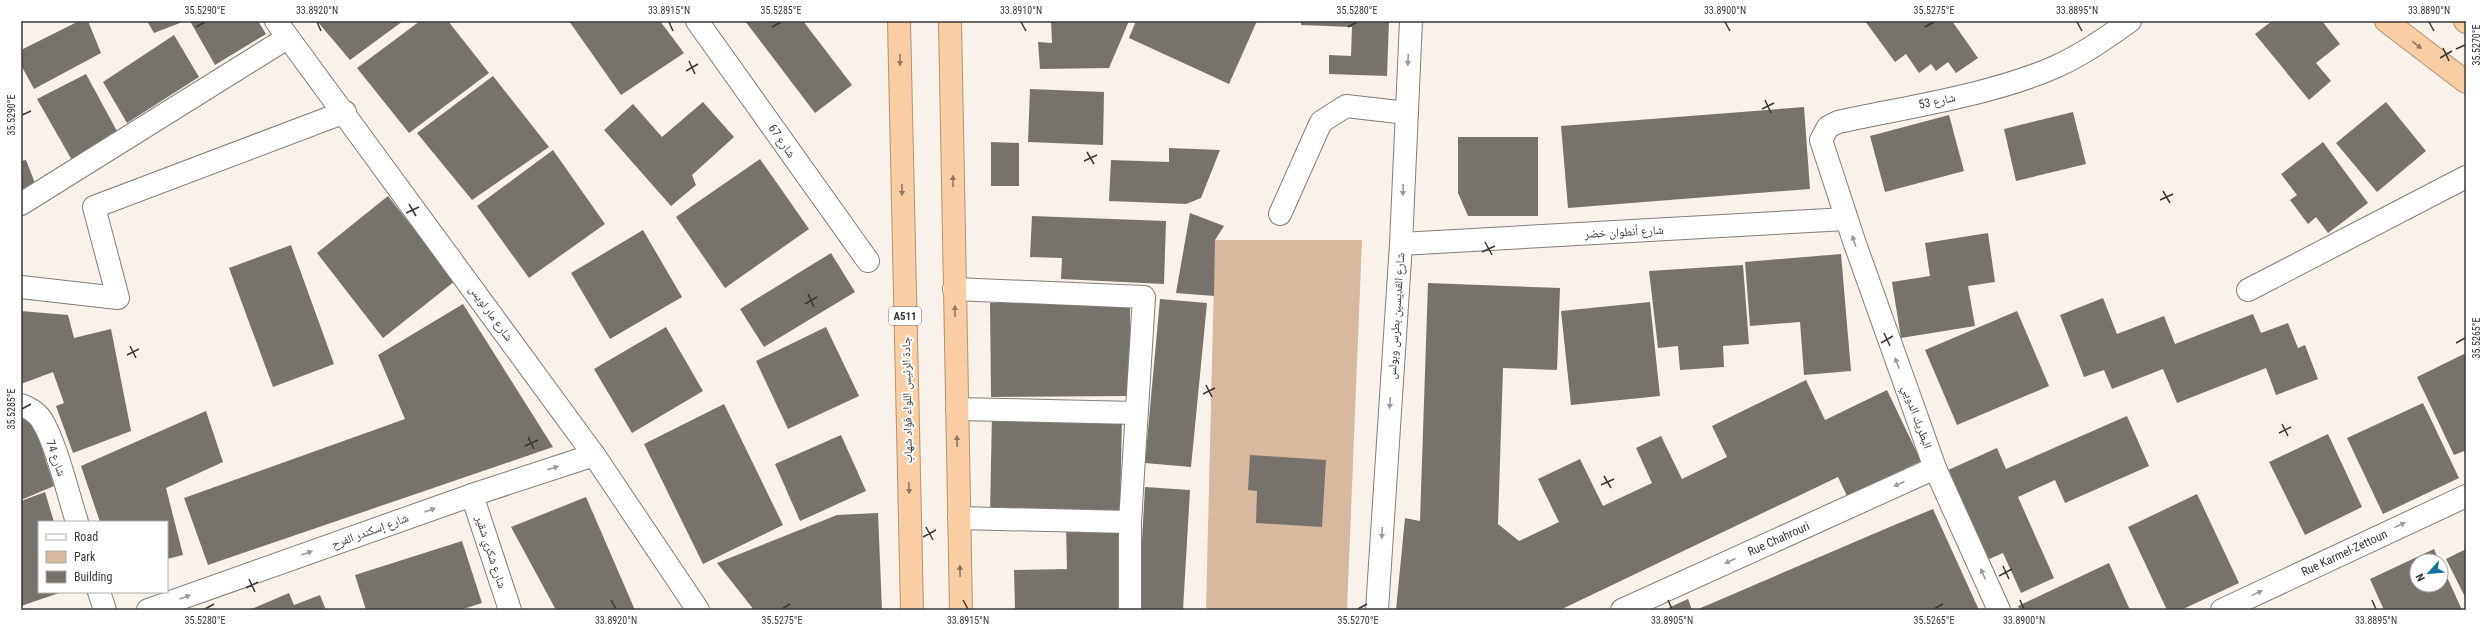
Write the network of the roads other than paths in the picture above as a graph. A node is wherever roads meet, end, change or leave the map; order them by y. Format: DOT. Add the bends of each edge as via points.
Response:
graph roads {
  1 [pos="697,21"];
  2 [pos="899,21"];
  3 [pos="950,21"];
  4 [pos="1411,21"];
  5 [pos="2130,21"];
  6 [pos="2386,21"];
  7 [pos="282,29"];
  8 [pos="2466,82"];
  9 [pos="344,112"];
  10 [pos="1407,113"];
  11 [pos="2466,177"];
  12 [pos="21,204"];
  13 [pos="1280,214"];
  14 [pos="1846,219"];
  15 [pos="1401,244"];
  16 [pos="868,262"];
  17 [pos="21,287"];
  18 [pos="954,290"];
  19 [pos="2248,290"];
  20 [pos="21,405"];
  21 [pos="957,409"];
  22 [pos="1136,413"];
  23 [pos="594,455"];
  24 [pos="1935,468"];
  25 [pos="472,495"];
  26 [pos="2466,496"];
  27 [pos="959,518"];
  28 [pos="77,521"];
  29 [pos="1130,522"];
  30 [pos="99,593"];
  31 [pos="105,610"];
  32 [pos="148,610"];
  33 [pos="510,610"];
  34 [pos="698,610"];
  35 [pos="912,610"];
  36 [pos="961,610"];
  37 [pos="1130,610"];
  38 [pos="1377,610"];
  39 [pos="1622,610"];
  40 [pos="1999,610"];
  41 [pos="2222,610"];
  1 -- 16 [label="street, شارع 67"];
  2 -- 35 [label="highway, جادة الرئيس اللواء فؤاد شهاب / A511, one-way"];
  18 -- 3 [label="highway, one-way"];
  4 -- 10 [label="street, شارع القديسين بطرس وبولس, one-way"];
  5 -- 14 [label="street, شارع 53" via="2103,40 2055,67 1956,97 1832,124 1824,132 1822,146"];
  6 -- 8 [label="highway, one-way"];
  7 -- 9 [label="street, شارع مار لويس"];
  7 -- 12 [label="street"];
  9 -- 17 [label="street" via="94,207 118,298"];
  9 -- 23 [label="street, شارع مار لويس"];
  10 -- 13 [label="street" via="1346,106 1321,122"];
  10 -- 15 [label="street, شارع القديسين بطرس وبولس, one-way"];
  11 -- 19 [label="street"];
  14 -- 15 [label="street, شارع أنطوان خضر"];
  24 -- 14 [label="street, البطريك الدويي, one-way"];
  15 -- 38 [label="street, شارع القديسين بطرس وبولس, one-way"];
  21 -- 18 [label="highway, one-way"];
  18 -- 22 [label="street" via="1144,297"];
  20 -- 28 [label="street, شارع 74" via="35,412 41,419"];
  21 -- 22 [label="street"];
  27 -- 21 [label="highway, one-way"];
  22 -- 29 [label="street"];
  25 -- 23 [label="street, شارع إسكندر الفرح, one-way"];
  23 -- 34 [label="street, شارع مار لويس"];
  24 -- 39 [label="street, Rue Chahrouri, one-way"];
  40 -- 24 [label="street, البطريك الدويي, one-way"];
  32 -- 25 [label="street, شارع إسكندر الفرح, one-way"];
  25 -- 33 [label="street, شارع شكري شقير"];
  41 -- 26 [label="street, Rue Karmel-Zettoun, one-way"];
  27 -- 29 [label="street"];
  36 -- 27 [label="highway, one-way"];
  29 -- 37 [label="street"];
  30 -- 31 [label="street"];
}
